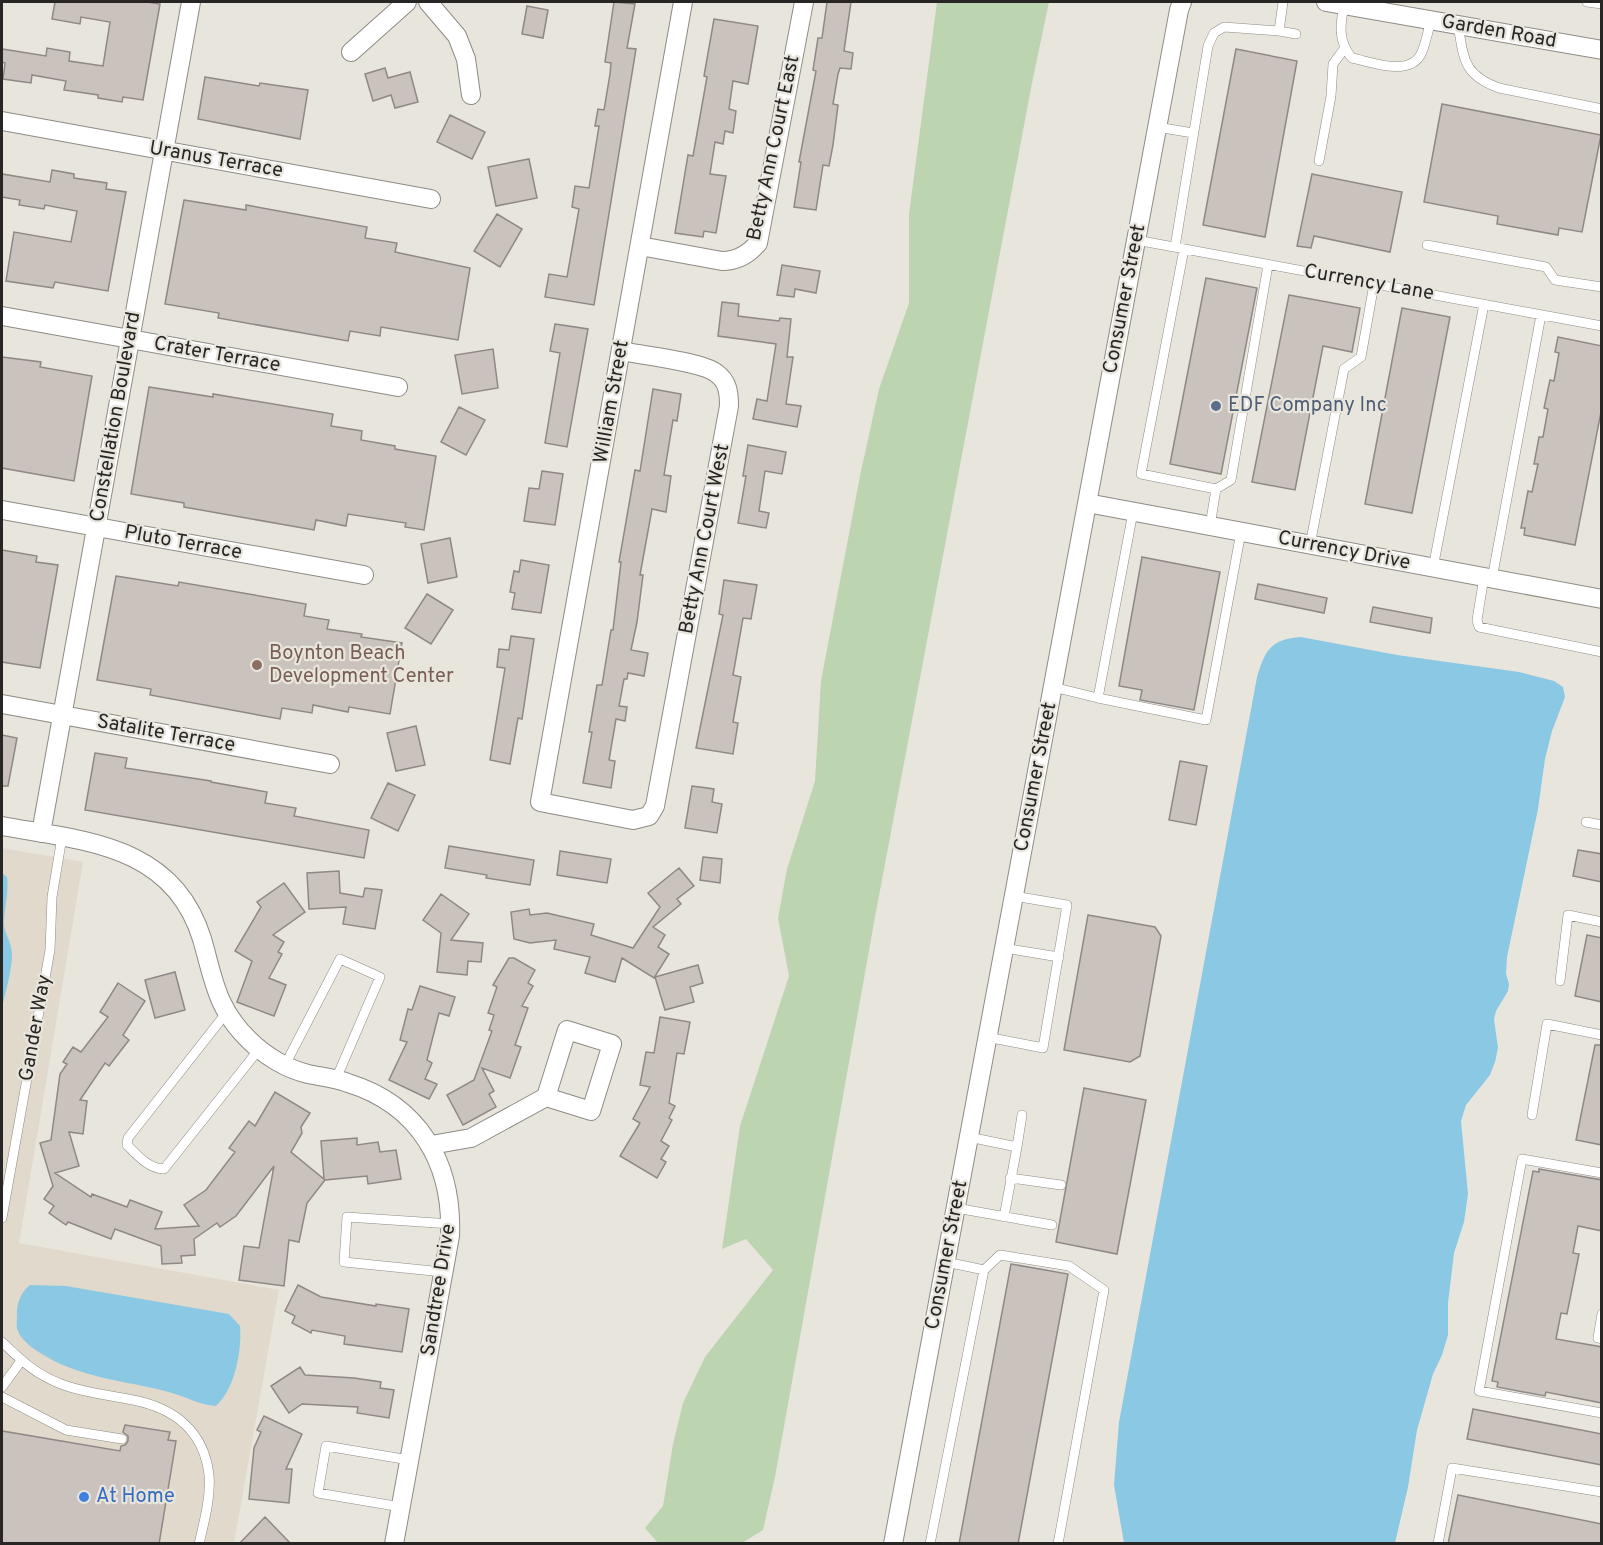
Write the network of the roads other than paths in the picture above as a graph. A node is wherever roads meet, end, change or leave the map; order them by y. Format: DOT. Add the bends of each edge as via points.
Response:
graph roads {
  1 [pos="191,2"];
  2 [pos="407,2"];
  3 [pos="428,2"];
  4 [pos="683,2"];
  5 [pos="804,2"];
  6 [pos="1283,2"];
  7 [pos="1587,2"];
  8 [pos="1335,3"];
  9 [pos="1602,4"];
  10 [pos="1180,6"];
  11 [pos="1431,20"];
  12 [pos="1458,25"];
  13 [pos="1279,31"];
  14 [pos="1296,34"];
  15 [pos="1344,49"];
  16 [pos="1602,50"];
  17 [pos="351,52"];
  18 [pos="471,95"];
  19 [pos="1602,109"];
  20 [pos="2,121"];
  21 [pos="1157,127"];
  22 [pos="1193,133"];
  23 [pos="164,151"];
  24 [pos="1319,161"];
  25 [pos="431,199"];
  26 [pos="1136,240"];
  27 [pos="1427,245"];
  28 [pos="640,246"];
  29 [pos="1180,248"];
  30 [pos="1268,265"];
  31 [pos="1374,284"];
  32 [pos="1602,287"];
  33 [pos="1484,304"];
  34 [pos="1541,315"];
  35 [pos="2,316"];
  36 [pos="1602,326"];
  37 [pos="130,339"];
  38 [pos="621,351"];
  39 [pos="398,387"];
  40 [pos="1216,489"];
  41 [pos="1087,503"];
  42 [pos="2,510"];
  43 [pos="1132,512"];
  44 [pos="1210,526"];
  45 [pos="96,527"];
  46 [pos="1241,532"];
  47 [pos="1310,545"];
  48 [pos="1432,568"];
  49 [pos="364,575"];
  50 [pos="1488,578"];
  51 [pos="1602,599"];
  52 [pos="1602,652"];
  53 [pos="1053,687"];
  54 [pos="1098,698"];
  55 [pos="2,705"];
  56 [pos="62,716"];
  57 [pos="330,764"];
  58 [pos="655,806"];
  59 [pos="1586,822"];
  60 [pos="1602,825"];
  61 [pos="2,826"];
  62 [pos="41,833"];
  63 [pos="62,837"];
  64 [pos="1014,896"];
  65 [pos="1602,922"];
  66 [pos="1004,948"];
  67 [pos="1059,957"];
  68 [pos="1560,981"];
  69 [pos="227,1012"];
  70 [pos="1602,1035"];
  71 [pos="987,1037"];
  72 [pos="260,1048"];
  73 [pos="285,1065"];
  74 [pos="336,1079"];
  75 [pos="546,1097"];
  76 [pos="1022,1114"];
  77 [pos="1532,1115"];
  78 [pos="969,1137"];
  79 [pos="431,1145"];
  80 [pos="1017,1146"];
  81 [pos="1602,1173"];
  82 [pos="1010,1178"];
  83 [pos="1061,1185"];
  84 [pos="956,1208"];
  85 [pos="1004,1216"];
  86 [pos="2,1218"];
  87 [pos="451,1224"];
  88 [pos="1052,1225"];
  89 [pos="946,1262"];
  90 [pos="984,1270"];
  91 [pos="444,1272"];
  92 [pos="1602,1314"];
  93 [pos="1602,1339"];
  94 [pos="2,1342"];
  95 [pos="21,1361"];
  96 [pos="2,1387"];
  97 [pos="2,1396"];
  98 [pos="1602,1413"];
  99 [pos="122,1439"];
  100 [pos="409,1460"];
  101 [pos="1602,1492"];
  102 [pos="401,1507"];
  103 [pos="199,1544"];
  104 [pos="394,1544"];
  105 [pos="893,1544"];
  106 [pos="930,1544"];
  107 [pos="1058,1544"];
  108 [pos="1438,1544"];
  1 -- 23 [label="street, Constellation Boulevard"];
  2 -- 17 [label="street"];
  3 -- 18 [label="street" via="457,36 466,59"];
  4 -- 28 [label="street, William Street"];
  5 -- 28 [label="street, Betty Ann Court East" via="758,243 751,252 733,261"];
  6 -- 13 [label="lane"];
  7 -- 9 [label="lane"];
  8 -- 11 [label="street, Garden Road"];
  8 -- 15 [label="lane"];
  10 -- 21 [label="street, Consumer Street"];
  11 -- 12 [label="street, Garden Road"];
  11 -- 15 [label="lane" via="1421,55 1412,64 1397,67 1352,58"];
  12 -- 16 [label="street, Garden Road"];
  12 -- 19 [label="lane" via="1465,63 1484,83"];
  13 -- 14 [label="lane"];
  13 -- 22 [label="lane" via="1224,27 1214,33 1208,46"];
  15 -- 24 [label="lane" via="1333,64"];
  20 -- 23 [label="street, Uranus Terrace"];
  21 -- 22 [label="lane"];
  21 -- 26 [label="street, Consumer Street"];
  22 -- 29 [label="lane"];
  23 -- 25 [label="street, Uranus Terrace"];
  23 -- 37 [label="street, Constellation Boulevard"];
  26 -- 29 [label="lane, Currency Lane"];
  26 -- 41 [label="street, Consumer Street"];
  27 -- 32 [label="lane" via="1546,267 1555,280"];
  28 -- 38 [label="street, William Street"];
  29 -- 30 [label="lane, Currency Lane"];
  29 -- 40 [label="lane" via="1142,474"];
  30 -- 31 [label="lane, Currency Lane"];
  30 -- 40 [label="lane" via="1231,480"];
  31 -- 33 [label="lane, Currency Lane"];
  31 -- 47 [label="lane" via="1360,357 1344,369"];
  33 -- 34 [label="lane, Currency Lane"];
  33 -- 48 [label="lane"];
  34 -- 36 [label="lane, Currency Lane"];
  34 -- 50 [label="lane"];
  35 -- 37 [label="street, Crater Terrace"];
  37 -- 39 [label="street, Crater Terrace"];
  37 -- 45 [label="street, Constellation Boulevard"];
  38 -- 58 [label="street, Betty Ann Court West" via="708,367 722,379 729,393"];
  38 -- 58 [label="street, William Street" via="540,802 633,820 649,816"];
  40 -- 44 [label="lane"];
  41 -- 43 [label="street, Currency Drive"];
  41 -- 53 [label="street, Consumer Street"];
  42 -- 45 [label="street, Pluto Terrace"];
  43 -- 44 [label="street, Currency Drive"];
  43 -- 54 [label="lane"];
  44 -- 46 [label="street, Currency Drive"];
  45 -- 49 [label="street, Pluto Terrace"];
  45 -- 56 [label="street, Constellation Boulevard"];
  46 -- 47 [label="street, Currency Drive"];
  46 -- 54 [label="lane" via="1206,720"];
  47 -- 48 [label="street, Currency Drive"];
  48 -- 50 [label="street, Currency Drive"];
  50 -- 51 [label="street, Currency Drive"];
  50 -- 52 [label="lane" via="1476,620 1479,627"];
  53 -- 54 [label="lane"];
  53 -- 64 [label="street, Consumer Street"];
  55 -- 56 [label="street, Satalite Terrace"];
  56 -- 57 [label="street, Satalite Terrace"];
  56 -- 62 [label="street, Constellation Boulevard"];
  59 -- 60 [label="lane"];
  61 -- 62 [label="street, Sandtree Drive"];
  62 -- 63 [label="street, Sandtree Drive"];
  63 -- 69 [label="street, Sandtree Drive" via="120,850 141,861 172,887 192,916 212,982"];
  63 -- 86 [label="lane, Gander Way" via="52,897 50,950"];
  64 -- 66 [label="street, Consumer Street"];
  64 -- 67 [label="lane" via="1067,905"];
  65 -- 68 [label="lane" via="1568,915"];
  66 -- 67 [label="lane"];
  66 -- 71 [label="street, Consumer Street"];
  67 -- 71 [label="lane" via="1043,1048"];
  69 -- 72 [label="street, Sandtree Drive"];
  69 -- 72 [label="lane" via="128,1137 126,1145 143,1161 164,1168"];
  70 -- 77 [label="lane" via="1547,1024"];
  71 -- 78 [label="street, Consumer Street"];
  72 -- 73 [label="street, Sandtree Drive"];
  73 -- 74 [label="street, Sandtree Drive"];
  73 -- 74 [label="lane" via="339,959 380,977"];
  74 -- 79 [label="street, Sandtree Drive" via="360,1086 391,1103"];
  75 -- 75 [label="street" via="591,1112 612,1044 567,1030"];
  75 -- 79 [label="street" via="471,1138"];
  76 -- 80 [label="lane"];
  78 -- 80 [label="lane"];
  78 -- 84 [label="street, Consumer Street"];
  79 -- 87 [label="street, Sandtree Drive" via="448,1189"];
  80 -- 82 [label="lane"];
  81 -- 98 [label="lane" via="1522,1159 1479,1391"];
  82 -- 83 [label="lane"];
  82 -- 85 [label="lane"];
  84 -- 85 [label="lane"];
  84 -- 89 [label="street, Consumer Street"];
  85 -- 88 [label="lane"];
  87 -- 91 [label="street, Sandtree Drive"];
  87 -- 91 [label="lane" via="347,1216 344,1262"];
  89 -- 90 [label="lane"];
  89 -- 105 [label="street, Consumer Street"];
  90 -- 106 [label="lane"];
  90 -- 107 [label="lane" via="1000,1255 1059,1264 1069,1266 1104,1290"];
  91 -- 100 [label="street, Sandtree Drive"];
  92 -- 93 [label="lane" via="1598,1338"];
  94 -- 95 [label="lane"];
  95 -- 96 [label="lane"];
  95 -- 103 [label="lane" via="62,1384 160,1406 191,1429 204,1452 209,1476"];
  97 -- 99 [label="lane" via="66,1430"];
  100 -- 102 [label="street, Sandtree Drive"];
  100 -- 102 [label="lane" via="326,1446 318,1493"];
  101 -- 108 [label="lane" via="1452,1468"];
  102 -- 104 [label="street, Sandtree Drive"];
}
